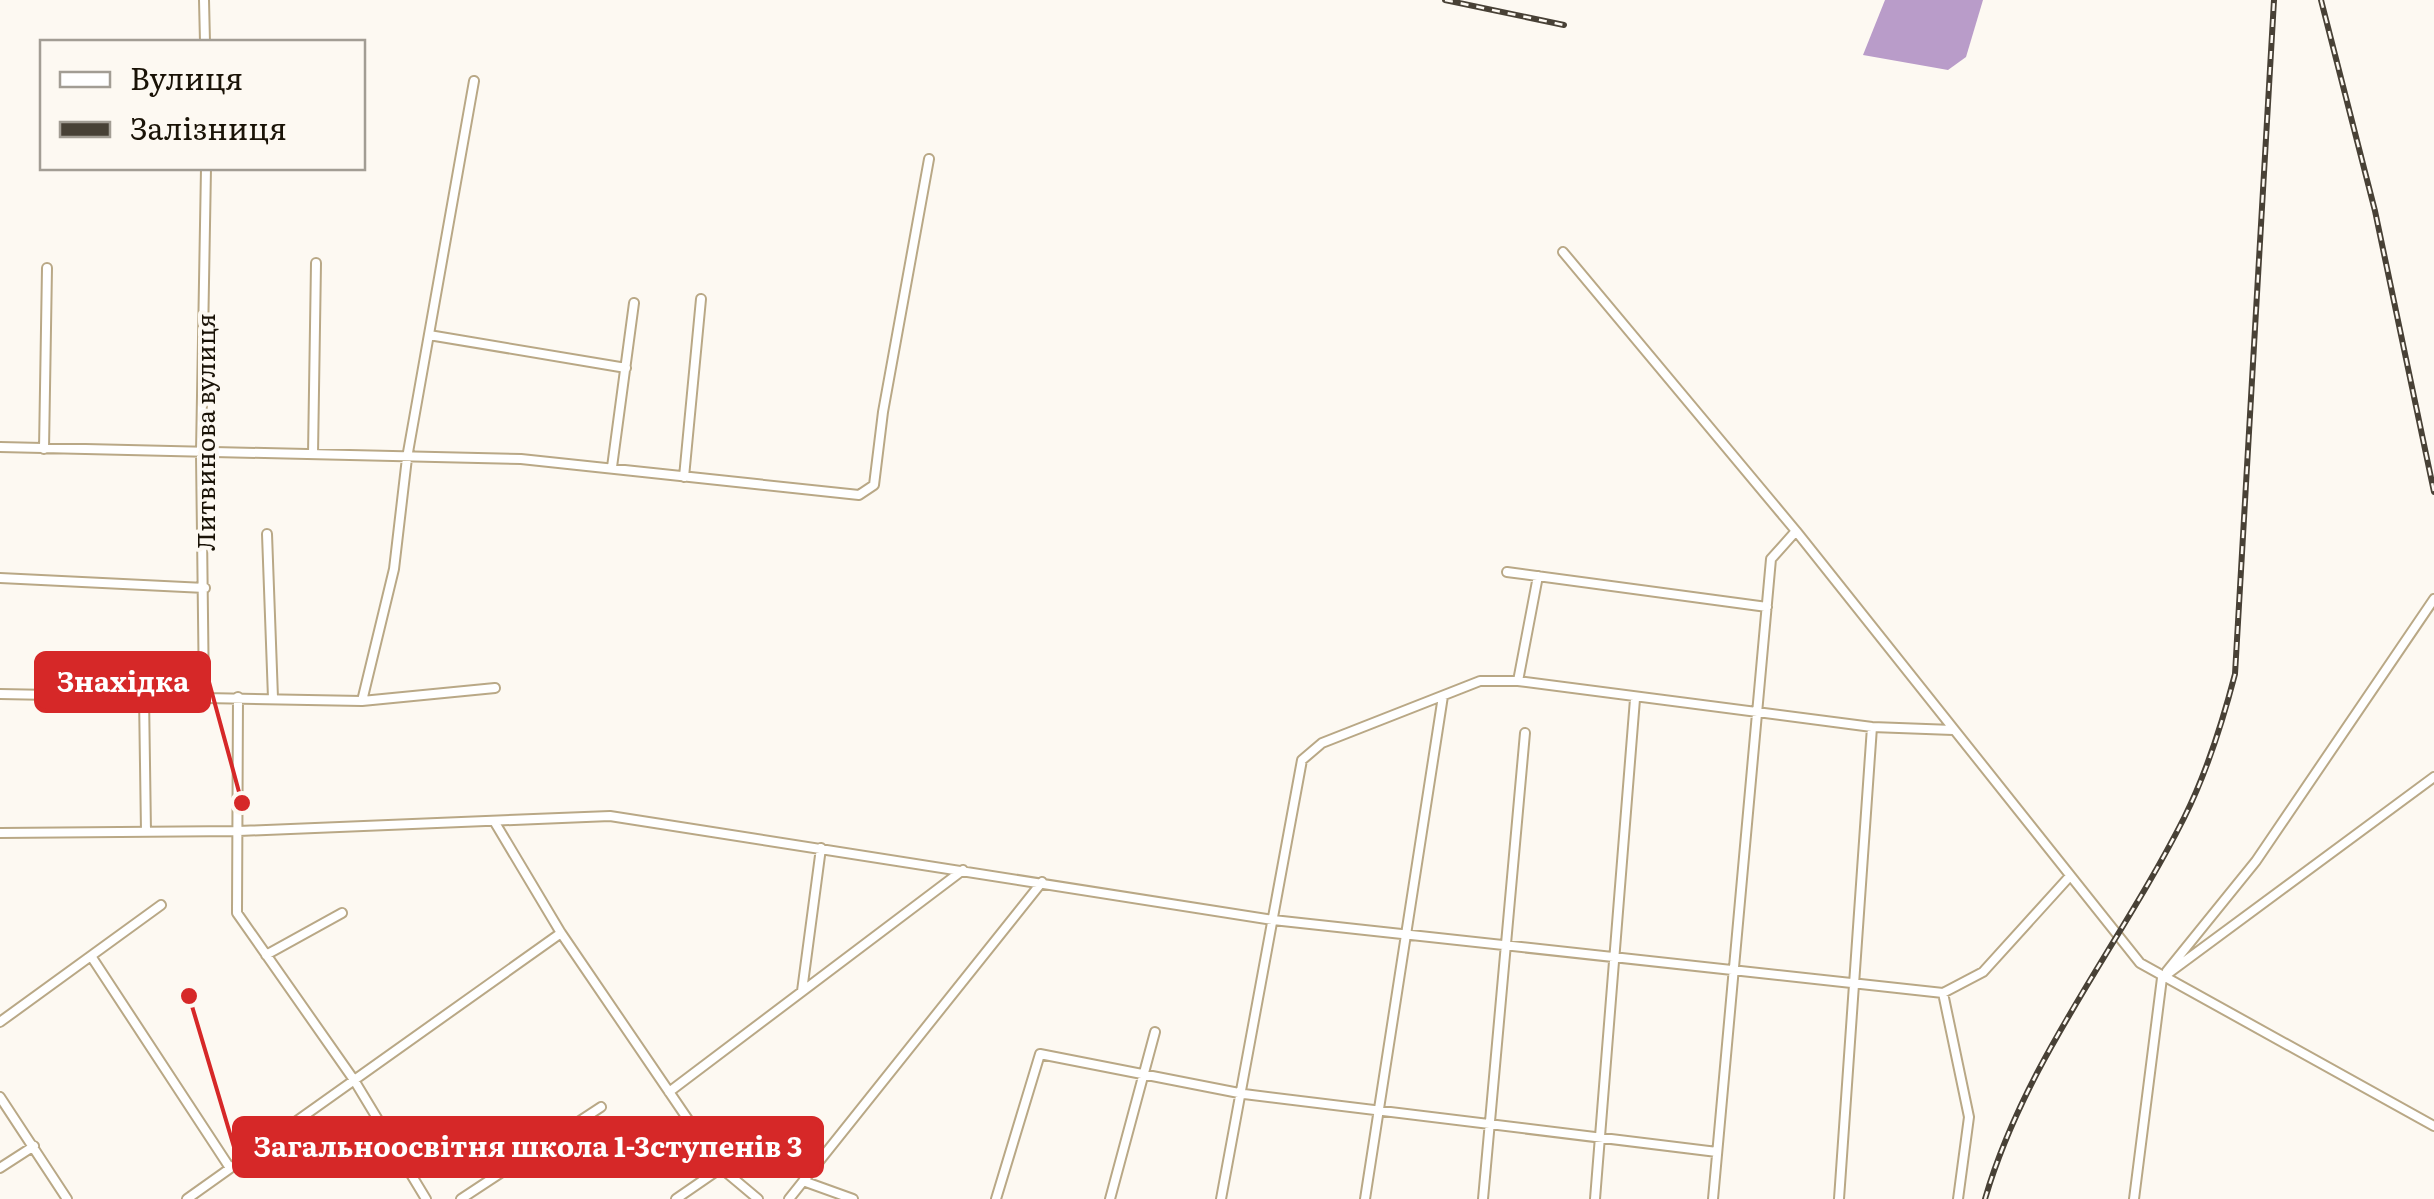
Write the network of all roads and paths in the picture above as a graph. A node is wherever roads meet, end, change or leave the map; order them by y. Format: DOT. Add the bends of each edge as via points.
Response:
graph roads {
  1 [pos="204,0"];
  2 [pos="204,40"];
  3 [pos="474,80"];
  4 [pos="929,158"];
  5 [pos="206,170"];
  6 [pos="1563,252"];
  7 [pos="316,263"];
  8 [pos="47,268"];
  9 [pos="701,298"];
  10 [pos="634,303"];
  11 [pos="429,335"];
  12 [pos="626,368"];
  13 [pos="0,447"];
  14 [pos="44,449"];
  15 [pos="201,452"];
  16 [pos="313,454"];
  17 [pos="407,458"];
  18 [pos="612,467"];
  19 [pos="684,477"];
  20 [pos="1796,532"];
  21 [pos="266,534"];
  22 [pos="1507,572"];
  23 [pos="1538,576"];
  24 [pos="0,578"];
  25 [pos="205,588"];
  26 [pos="2434,598"];
  27 [pos="1767,607"];
  28 [pos="1518,681"];
  29 [pos="495,688"];
  30 [pos="0,694"];
  31 [pos="144,696"];
  32 [pos="1443,696"];
  33 [pos="204,697"];
  34 [pos="238,697"];
  35 [pos="273,698"];
  36 [pos="1635,699"];
  37 [pos="362,701"];
  38 [pos="1757,713"];
  39 [pos="1872,727"];
  40 [pos="1952,730"];
  41 [pos="1525,733"];
  42 [pos="2434,776"];
  43 [pos="494,821"];
  44 [pos="239,831"];
  45 [pos="146,832"];
  46 [pos="0,833"];
  47 [pos="821,848"];
  48 [pos="963,870"];
  49 [pos="2070,876"];
  50 [pos="1042,882"];
  51 [pos="161,905"];
  52 [pos="342,913"];
  53 [pos="1274,920"];
  54 [pos="561,933"];
  55 [pos="1404,933"];
  56 [pos="1506,944"];
  57 [pos="266,955"];
  58 [pos="91,956"];
  59 [pos="1612,956"];
  60 [pos="1734,968"];
  61 [pos="2162,978"];
  62 [pos="1856,984"];
  63 [pos="802,991"];
  64 [pos="1943,993"];
  65 [pos="0,1022"];
  66 [pos="1155,1032"];
  67 [pos="1144,1074"];
  68 [pos="354,1080"];
  69 [pos="669,1092"];
  70 [pos="1244,1094"];
  71 [pos="0,1097"];
  72 [pos="601,1107"];
  73 [pos="1378,1110"];
  74 [pos="1492,1126"];
  75 [pos="2434,1126"];
  76 [pos="1597,1140"];
  77 [pos="34,1146"];
  78 [pos="1717,1152"];
  79 [pos="0,1168"];
  80 [pos="230,1168"];
  81 [pos="721,1168"];
  82 [pos="803,1181"];
  83 [pos="67,1199"];
  84 [pos="187,1199"];
  85 [pos="426,1199"];
  86 [pos="461,1199"];
  87 [pos="676,1199"];
  88 [pos="758,1199"];
  89 [pos="789,1199"];
  90 [pos="854,1199"];
  91 [pos="996,1199"];
  92 [pos="1110,1199"];
  93 [pos="1221,1199"];
  94 [pos="1366,1199"];
  95 [pos="1483,1199"];
  96 [pos="1594,1199"];
  97 [pos="1713,1199"];
  98 [pos="1838,1199"];
  99 [pos="1958,1199"];
  100 [pos="2134,1199"];
  1 -- 2 [label="street"];
  3 -- 11 [label="street"];
  4 -- 19 [label="street" via="874,485 859,495"];
  5 -- 15 [label="street, Литвинова вулиця"];
  6 -- 20 [label="street"];
  7 -- 16 [label="street"];
  8 -- 14 [label="street"];
  9 -- 19 [label="street"];
  10 -- 12 [label="street"];
  11 -- 12 [label="street"];
  11 -- 17 [label="street"];
  12 -- 18 [label="street"];
  13 -- 14 [label="street"];
  14 -- 15 [label="street"];
  15 -- 16 [label="street"];
  15 -- 25 [label="street, Литвинова вулиця"];
  16 -- 17 [label="street"];
  17 -- 18 [label="street"];
  17 -- 37 [label="street" via="394,569"];
  18 -- 19 [label="street"];
  20 -- 27 [label="street" via="1771,559"];
  20 -- 40 [label="street"];
  21 -- 35 [label="street"];
  22 -- 23 [label="street"];
  23 -- 27 [label="street"];
  23 -- 28 [label="street"];
  24 -- 25 [label="street"];
  25 -- 33 [label="street, Литвинова вулиця"];
  26 -- 61 [label="street" via="2256,861"];
  27 -- 38 [label="street"];
  28 -- 32 [label="street" via="1480,681"];
  28 -- 36 [label="street"];
  29 -- 37 [label="street"];
  30 -- 31 [label="street"];
  31 -- 33 [label="street"];
  31 -- 45 [label="street"];
  32 -- 53 [label="street" via="1322,743 1302,760"];
  32 -- 55 [label="street"];
  33 -- 34 [label="street"];
  34 -- 35 [label="street"];
  34 -- 44 [label="street"];
  35 -- 37 [label="street"];
  36 -- 38 [label="street"];
  36 -- 59 [label="street"];
  38 -- 39 [label="street"];
  38 -- 60 [label="street"];
  39 -- 40 [label="street"];
  39 -- 62 [label="street"];
  40 -- 49 [label="street"];
  41 -- 56 [label="street"];
  42 -- 61 [label="street"];
  43 -- 44 [label="street"];
  43 -- 47 [label="street" via="610,816"];
  43 -- 54 [label="street"];
  44 -- 45 [label="street"];
  44 -- 57 [label="street" via="237,913"];
  45 -- 46 [label="street"];
  47 -- 48 [label="street"];
  47 -- 63 [label="street"];
  48 -- 50 [label="street"];
  48 -- 63 [label="street"];
  49 -- 61 [label="street" via="2140,963"];
  49 -- 64 [label="street" via="1984,972"];
  50 -- 53 [label="street"];
  50 -- 82 [label="street"];
  51 -- 58 [label="street"];
  52 -- 57 [label="street"];
  53 -- 55 [label="street"];
  53 -- 70 [label="street"];
  54 -- 68 [label="street"];
  54 -- 69 [label="street"];
  55 -- 56 [label="street"];
  55 -- 73 [label="street"];
  56 -- 59 [label="street"];
  56 -- 74 [label="street"];
  57 -- 68 [label="street"];
  58 -- 65 [label="street"];
  58 -- 80 [label="street"];
  59 -- 60 [label="street"];
  59 -- 76 [label="street"];
  60 -- 62 [label="street"];
  60 -- 78 [label="street"];
  61 -- 75 [label="street"];
  61 -- 100 [label="street"];
  62 -- 64 [label="street"];
  62 -- 98 [label="street"];
  63 -- 69 [label="street"];
  64 -- 99 [label="street" via="1969,1117"];
  66 -- 67 [label="street"];
  67 -- 70 [label="street"];
  67 -- 91 [label="street" via="1040,1054"];
  67 -- 92 [label="street"];
  68 -- 80 [label="street"];
  68 -- 85 [label="street"];
  69 -- 81 [label="street"];
  70 -- 73 [label="street"];
  70 -- 93 [label="street"];
  71 -- 77 [label="street"];
  72 -- 86 [label="street"];
  73 -- 74 [label="street"];
  73 -- 94 [label="street"];
  74 -- 76 [label="street"];
  74 -- 95 [label="street"];
  76 -- 78 [label="street"];
  76 -- 96 [label="street"];
  77 -- 79 [label="street"];
  77 -- 83 [label="street"];
  78 -- 97 [label="street"];
  80 -- 84 [label="street"];
  81 -- 87 [label="street"];
  81 -- 88 [label="street"];
  82 -- 89 [label="street"];
  82 -- 90 [label="street"];
}
